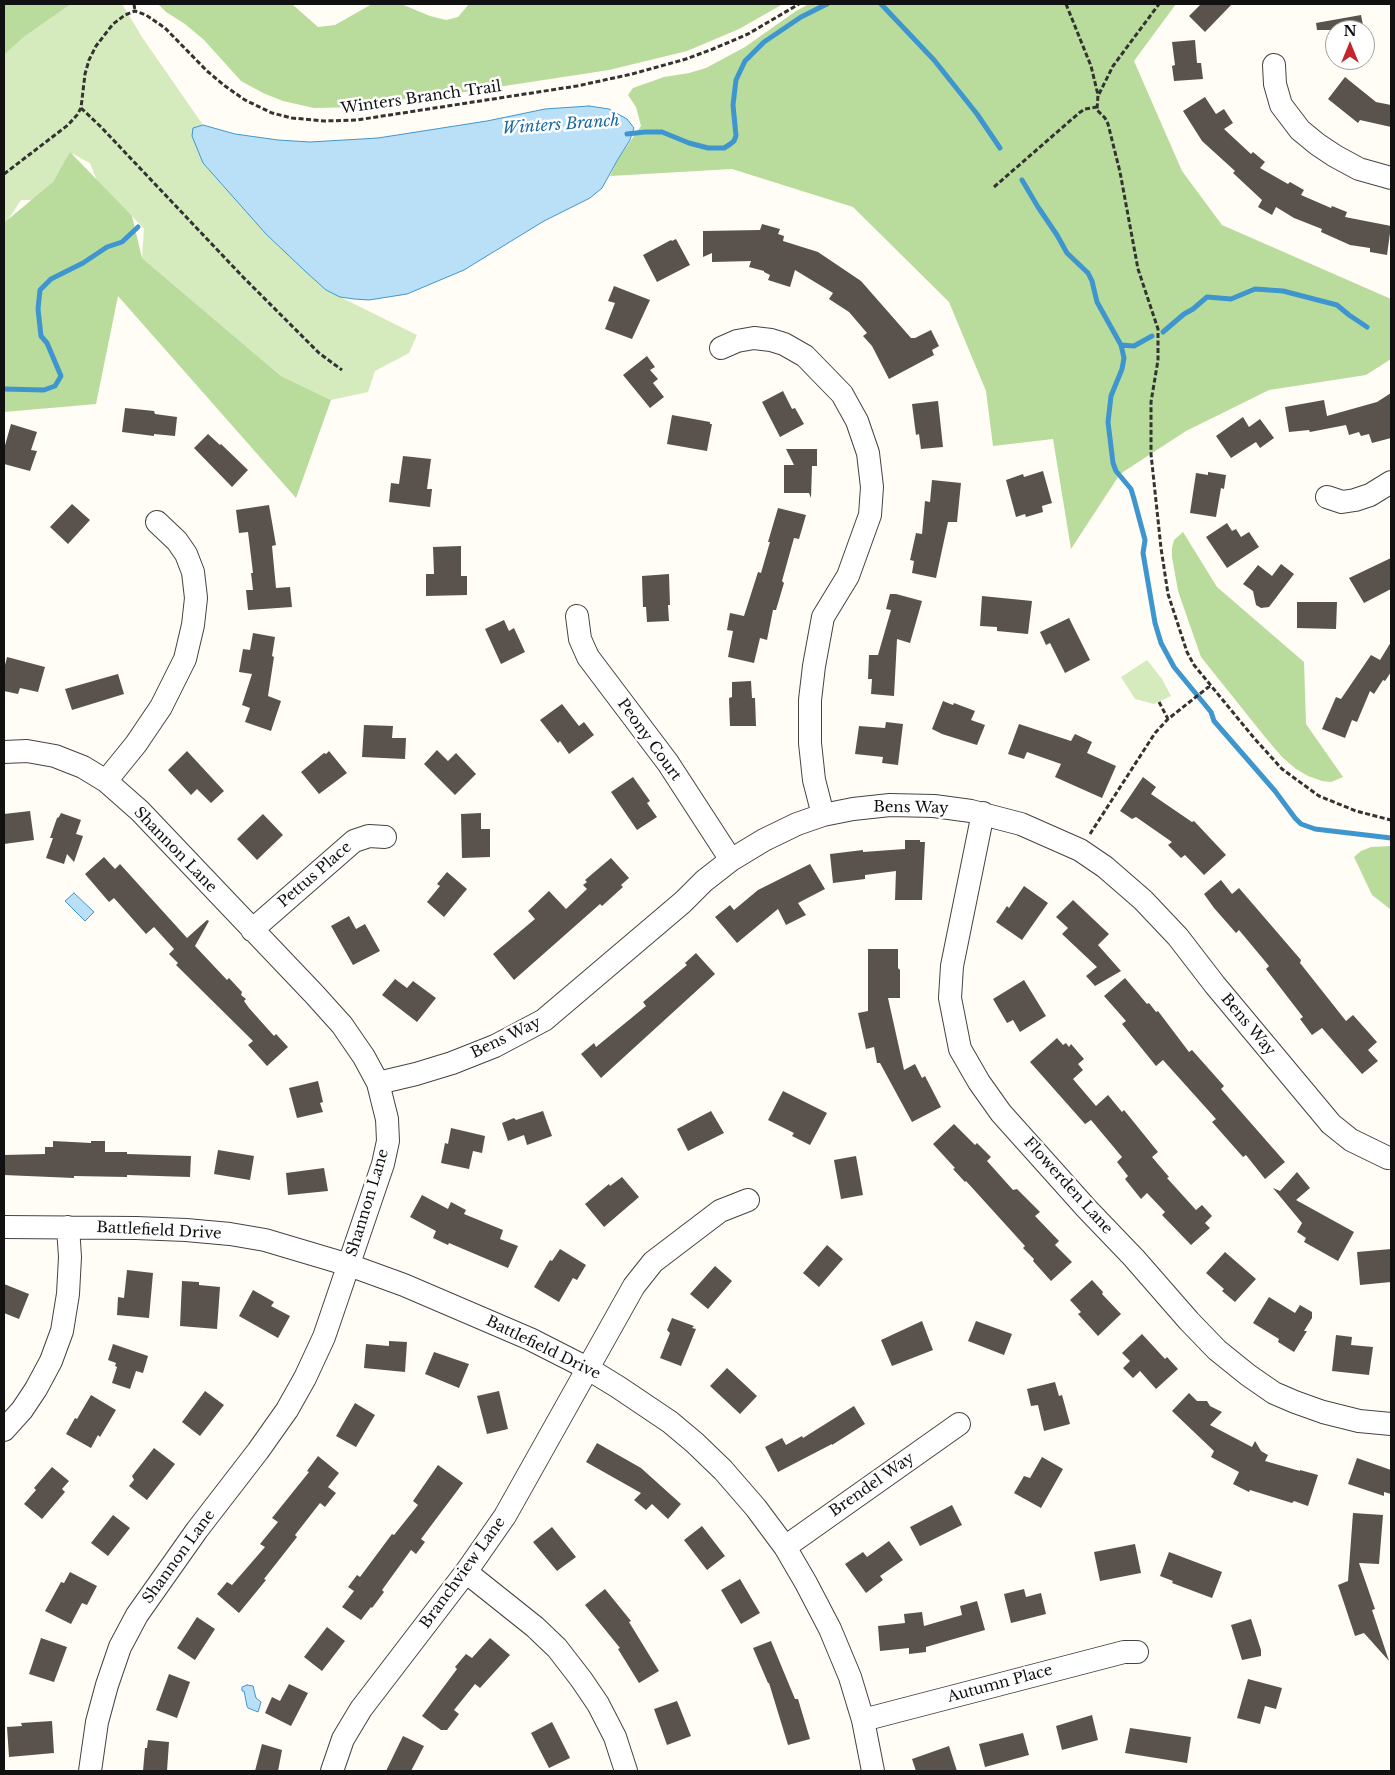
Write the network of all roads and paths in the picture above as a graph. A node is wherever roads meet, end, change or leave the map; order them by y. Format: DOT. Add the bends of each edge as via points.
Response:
graph roads {
  1 [pos="134,4"];
  2 [pos="799,4"];
  3 [pos="1066,4"];
  4 [pos="1158,4"];
  5 [pos="134,11"];
  6 [pos="1274,65"];
  7 [pos="1098,95"];
  8 [pos="1097,107"];
  9 [pos="80,108"];
  10 [pos="4,174"];
  11 [pos="1391,178"];
  12 [pos="994,187"];
  13 [pos="721,348"];
  14 [pos="342,370"];
  15 [pos="1391,482"];
  16 [pos="1327,497"];
  17 [pos="157,522"];
  18 [pos="577,616"];
  19 [pos="1211,685"];
  20 [pos="1159,702"];
  21 [pos="1168,719"];
  22 [pos="4,752"];
  23 [pos="106,781"];
  24 [pos="983,813"];
  25 [pos="823,815"];
  26 [pos="1391,820"];
  27 [pos="385,837"];
  28 [pos="1080,850"];
  29 [pos="731,860"];
  30 [pos="252,930"];
  31 [pos="378,1083"];
  32 [pos="1388,1158"];
  33 [pos="748,1200"];
  34 [pos="68,1227"];
  35 [pos="4,1228"];
  36 [pos="349,1264"];
  37 [pos="587,1368"];
  38 [pos="959,1424"];
  39 [pos="1391,1424"];
  40 [pos="4,1430"];
  41 [pos="785,1547"];
  42 [pos="466,1572"];
  43 [pos="1137,1652"];
  44 [pos="863,1720"];
  45 [pos="90,1771"];
  46 [pos="332,1771"];
  47 [pos="626,1771"];
  48 [pos="873,1771"];
  1 -- 5 [label="path"];
  2 -- 5 [label="path, Winters Branch Trail" via="748,34 713,49 632,74 577,86 366,119 324,121 272,113 245,100 207,71 165,28"];
  3 -- 7 [label="path" via="1091,66"];
  4 -- 7 [label="path" via="1113,66"];
  5 -- 9 [label="path" via="113,24 96,46 85,74"];
  6 -- 11 [label="street" via="1281,105 1300,130 1359,169"];
  7 -- 8 [label="path"];
  8 -- 12 [label="path" via="1079,113"];
  8 -- 19 [label="path" via="1108,124 1142,283 1158,329 1150,454 1168,594 1187,652"];
  9 -- 10 [label="path" via="68,126"];
  9 -- 14 [label="path" via="319,353"];
  13 -- 25 [label="street" via="754,338 784,344 805,356 842,394 857,421 868,453 872,487 870,514 848,576 823,617 814,666 810,743 814,780"];
  15 -- 16 [label="street" via="1355,500 1342,502"];
  17 -- 23 [label="street" via="177,541 193,572 196,598 193,625 185,659 161,707"];
  18 -- 29 [label="street, Peony Court" via="580,639 588,658 668,763"];
  19 -- 21 [label="path"];
  19 -- 26 [label="path" via="1268,755 1300,783 1319,796 1356,811"];
  20 -- 21 [label="path"];
  21 -- 28 [label="path" via="1145,746"];
  22 -- 23 [label="street, Shannon Lane" via="27,751 55,756"];
  23 -- 30 [label="street, Shannon Lane" via="140,812"];
  24 -- 25 [label="street, Bens Way" via="934,806 890,805"];
  24 -- 28 [label="street, Bens Way" via="1021,824"];
  24 -- 39 [label="street, Flowerden Lane" via="952,966 950,998 960,1049 979,1082 1001,1113 1189,1322 1235,1365 1274,1393 1295,1402 1359,1421"];
  25 -- 29 [label="street, Bens Way" via="764,840"];
  27 -- 30 [label="street, Pettus Place" via="369,836 354,841"];
  28 -- 32 [label="street, Bens Way" via="1143,900 1178,937 1331,1124 1351,1140"];
  29 -- 31 [label="street, Bens Way" via="544,1020 495,1046 452,1063"];
  30 -- 31 [label="street, Shannon Lane" via="342,1024"];
  31 -- 36 [label="street, Shannon Lane" via="387,1119 388,1141"];
  33 -- 37 [label="street, Branchview Lane" via="720,1211 653,1262 634,1286"];
  34 -- 35 [label="street, Battlefield Drive"];
  34 -- 36 [label="street, Battlefield Drive" via="230,1234 265,1240"];
  34 -- 40 [label="street" via="68,1294 62,1331 36,1389"];
  36 -- 37 [label="street, Battlefield Drive" via="530,1339"];
  36 -- 45 [label="street, Shannon Lane" via="324,1337 287,1410 137,1615 120,1647 97,1722"];
  37 -- 41 [label="street, Battlefield Drive" via="670,1422 695,1443 756,1508"];
  37 -- 42 [label="street, Branchview Lane" via="504,1516"];
  38 -- 41 [label="street, Brendel Way"];
  41 -- 44 [label="street, Battlefield Drive" via="830,1629"];
  42 -- 46 [label="street, Branchview Lane" via="361,1709 343,1739"];
  42 -- 47 [label="street" via="535,1627 563,1656 598,1704 615,1737"];
  43 -- 44 [label="street, Autumn Place" via="1124,1652"];
  44 -- 48 [label="street, Battlefield Drive"];
}
